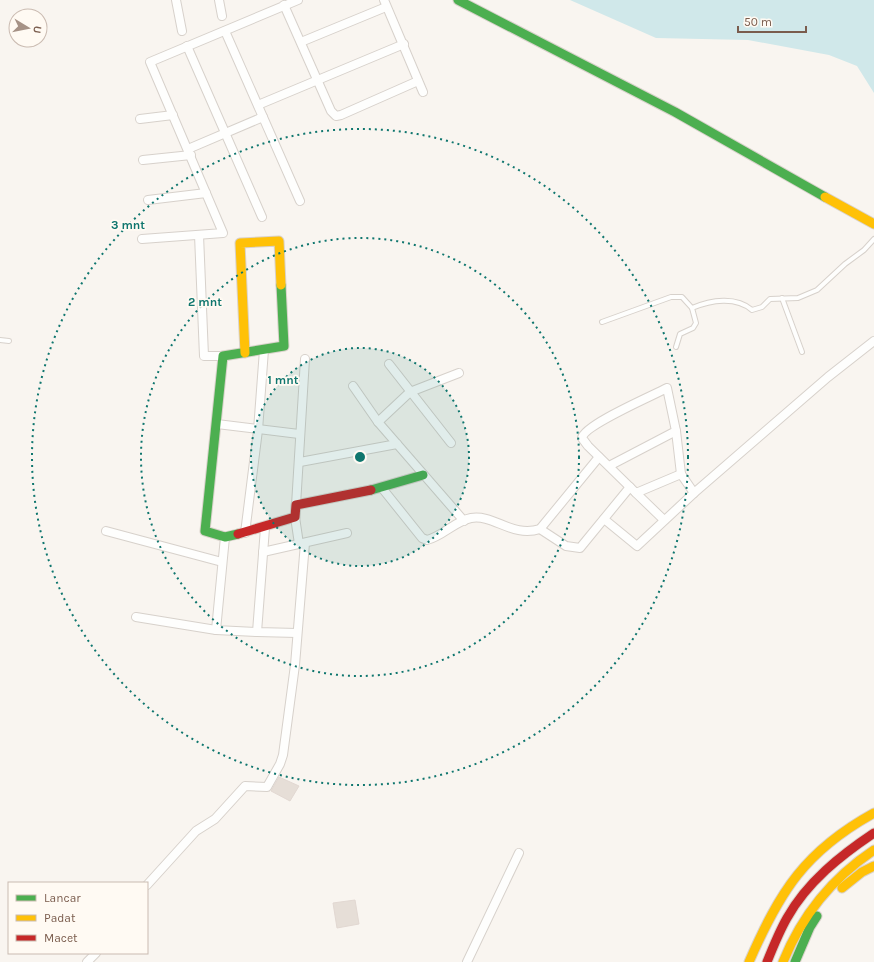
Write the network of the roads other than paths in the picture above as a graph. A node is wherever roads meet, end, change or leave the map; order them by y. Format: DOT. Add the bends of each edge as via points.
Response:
graph roads {
  1 [pos="176,0"];
  2 [pos="219,0"];
  3 [pos="298,0"];
  4 [pos="458,0"];
  5 [pos="385,4"];
  6 [pos="284,5"];
  7 [pos="222,16"];
  8 [pos="225,31"];
  9 [pos="182,32"];
  10 [pos="301,42"];
  11 [pos="404,44"];
  12 [pos="187,46"];
  13 [pos="317,81"];
  14 [pos="418,81"];
  15 [pos="423,92"];
  16 [pos="258,105"];
  17 [pos="173,115"];
  18 [pos="263,118"];
  19 [pos="140,119"];
  20 [pos="225,133"];
  21 [pos="189,152"];
  22 [pos="143,160"];
  23 [pos="206,193"];
  24 [pos="148,200"];
  25 [pos="300,201"];
  26 [pos="262,217"];
  27 [pos="874,224"];
  28 [pos="199,235"];
  29 [pos="874,239"];
  30 [pos="142,240"];
  31 [pos="782,298"];
  32 [pos="692,308"];
  33 [pos="602,322"];
  34 [pos="0,340"];
  35 [pos="9,341"];
  36 [pos="874,341"];
  37 [pos="676,347"];
  38 [pos="264,350"];
  39 [pos="802,352"];
  40 [pos="245,353"];
  41 [pos="223,356"];
  42 [pos="305,359"];
  43 [pos="389,364"];
  44 [pos="459,373"];
  45 [pos="353,386"];
  46 [pos="410,392"];
  47 [pos="378,422"];
  48 [pos="217,424"];
  49 [pos="258,430"];
  50 [pos="676,431"];
  51 [pos="299,434"];
  52 [pos="451,443"];
  53 [pos="397,444"];
  54 [pos="599,457"];
  55 [pos="300,462"];
  56 [pos="609,466"];
  57 [pos="681,474"];
  58 [pos="423,475"];
  59 [pos="630,487"];
  60 [pos="382,488"];
  61 [pos="636,493"];
  62 [pos="694,493"];
  63 [pos="296,505"];
  64 [pos="295,517"];
  65 [pos="604,519"];
  66 [pos="664,520"];
  67 [pos="464,521"];
  68 [pos="265,528"];
  69 [pos="540,529"];
  70 [pos="106,531"];
  71 [pos="347,533"];
  72 [pos="245,534"];
  73 [pos="225,537"];
  74 [pos="302,544"];
  75 [pos="263,552"];
  76 [pos="222,562"];
  77 [pos="136,617"];
  78 [pos="216,630"];
  79 [pos="257,632"];
  80 [pos="297,633"];
  81 [pos="874,813"];
  82 [pos="874,833"];
  83 [pos="874,850"];
  84 [pos="519,853"];
  85 [pos="874,866"];
  86 [pos="148,884"];
  87 [pos="95,954"];
  88 [pos="87,962"];
  89 [pos="467,962"];
  90 [pos="749,962"];
  91 [pos="767,962"];
  92 [pos="783,962"];
  93 [pos="795,962"];
  1 -- 9 [label="street"];
  2 -- 7 [label="street"];
  3 -- 6 [label="street"];
  4 -- 27 [label="main road" via="675,112"];
  5 -- 10 [label="street"];
  5 -- 11 [label="street"];
  6 -- 8 [label="street"];
  6 -- 10 [label="street"];
  8 -- 12 [label="street"];
  8 -- 16 [label="street"];
  10 -- 13 [label="street"];
  11 -- 13 [label="street"];
  11 -- 14 [label="street"];
  12 -- 17 [label="street" via="150,62"];
  12 -- 20 [label="street"];
  13 -- 14 [label="street" via="331,111 338,116"];
  13 -- 16 [label="street"];
  14 -- 15 [label="street"];
  16 -- 18 [label="street"];
  17 -- 19 [label="street"];
  17 -- 21 [label="street"];
  18 -- 20 [label="street"];
  18 -- 25 [label="street"];
  20 -- 21 [label="street"];
  20 -- 26 [label="street"];
  21 -- 22 [label="street"];
  21 -- 23 [label="street"];
  23 -- 24 [label="street"];
  23 -- 28 [label="street" via="223,233"];
  28 -- 30 [label="street"];
  28 -- 41 [label="street" via="204,356"];
  29 -- 31 [label="lane" via="817,290 806,296"];
  31 -- 32 [label="lane" via="770,299 756,310 752,310 746,304 729,301 716,301"];
  31 -- 39 [label="lane"];
  32 -- 33 [label="lane" via="682,297 671,297"];
  32 -- 37 [label="lane" via="696,323 693,328 680,334"];
  34 -- 35 [label="lane"];
  36 -- 62 [label="street" via="828,377"];
  38 -- 40 [label="main road"];
  38 -- 40 [label="main road" via="284,346 279,241 240,242"];
  38 -- 49 [label="street"];
  40 -- 41 [label="main road"];
  41 -- 48 [label="main road"];
  42 -- 51 [label="street"];
  43 -- 46 [label="street"];
  44 -- 46 [label="street"];
  45 -- 47 [label="street"];
  46 -- 47 [label="street"];
  46 -- 52 [label="street"];
  47 -- 53 [label="street"];
  48 -- 49 [label="street"];
  48 -- 73 [label="main road" via="205,531"];
  49 -- 51 [label="street"];
  49 -- 72 [label="street"];
  50 -- 54 [label="street" via="667,388 594,425 583,434 582,438"];
  50 -- 56 [label="street"];
  50 -- 57 [label="street"];
  51 -- 55 [label="street"];
  53 -- 55 [label="street"];
  53 -- 58 [label="street"];
  54 -- 56 [label="street"];
  54 -- 69 [label="street"];
  55 -- 63 [label="street"];
  56 -- 59 [label="street"];
  57 -- 61 [label="street"];
  57 -- 62 [label="street"];
  58 -- 60 [label="main road"];
  58 -- 67 [label="street"];
  59 -- 61 [label="street"];
  59 -- 65 [label="street"];
  60 -- 63 [label="main road"];
  60 -- 67 [label="street" via="422,538 427,540"];
  61 -- 66 [label="street"];
  62 -- 66 [label="street"];
  63 -- 64 [label="main road"];
  64 -- 68 [label="main road"];
  64 -- 74 [label="street"];
  65 -- 66 [label="street" via="637,546"];
  65 -- 69 [label="street" via="580,548 566,546"];
  67 -- 69 [label="street" via="479,518 523,532"];
  68 -- 72 [label="main road"];
  68 -- 75 [label="street"];
  70 -- 76 [label="street"];
  71 -- 74 [label="street"];
  72 -- 73 [label="main road"];
  73 -- 76 [label="street"];
  74 -- 75 [label="street"];
  74 -- 80 [label="street"];
  75 -- 79 [label="street"];
  76 -- 78 [label="street"];
  77 -- 78 [label="street"];
  78 -- 79 [label="street"];
  79 -- 80 [label="street"];
  80 -- 86 [label="street" via="282,759 267,787 245,786 215,819 196,831"];
  81 -- 90 [label="main road" via="841,832 798,871 780,897"];
  82 -- 91 [label="main road" via="827,870 796,905"];
  83 -- 92 [label="main road" via="824,892 804,918 790,942"];
  84 -- 89 [label="street"];
  85 -- 93 [label="main road" via="862,872 838,892 821,911 810,927"];
  87 -- 88 [label="street"];
}
